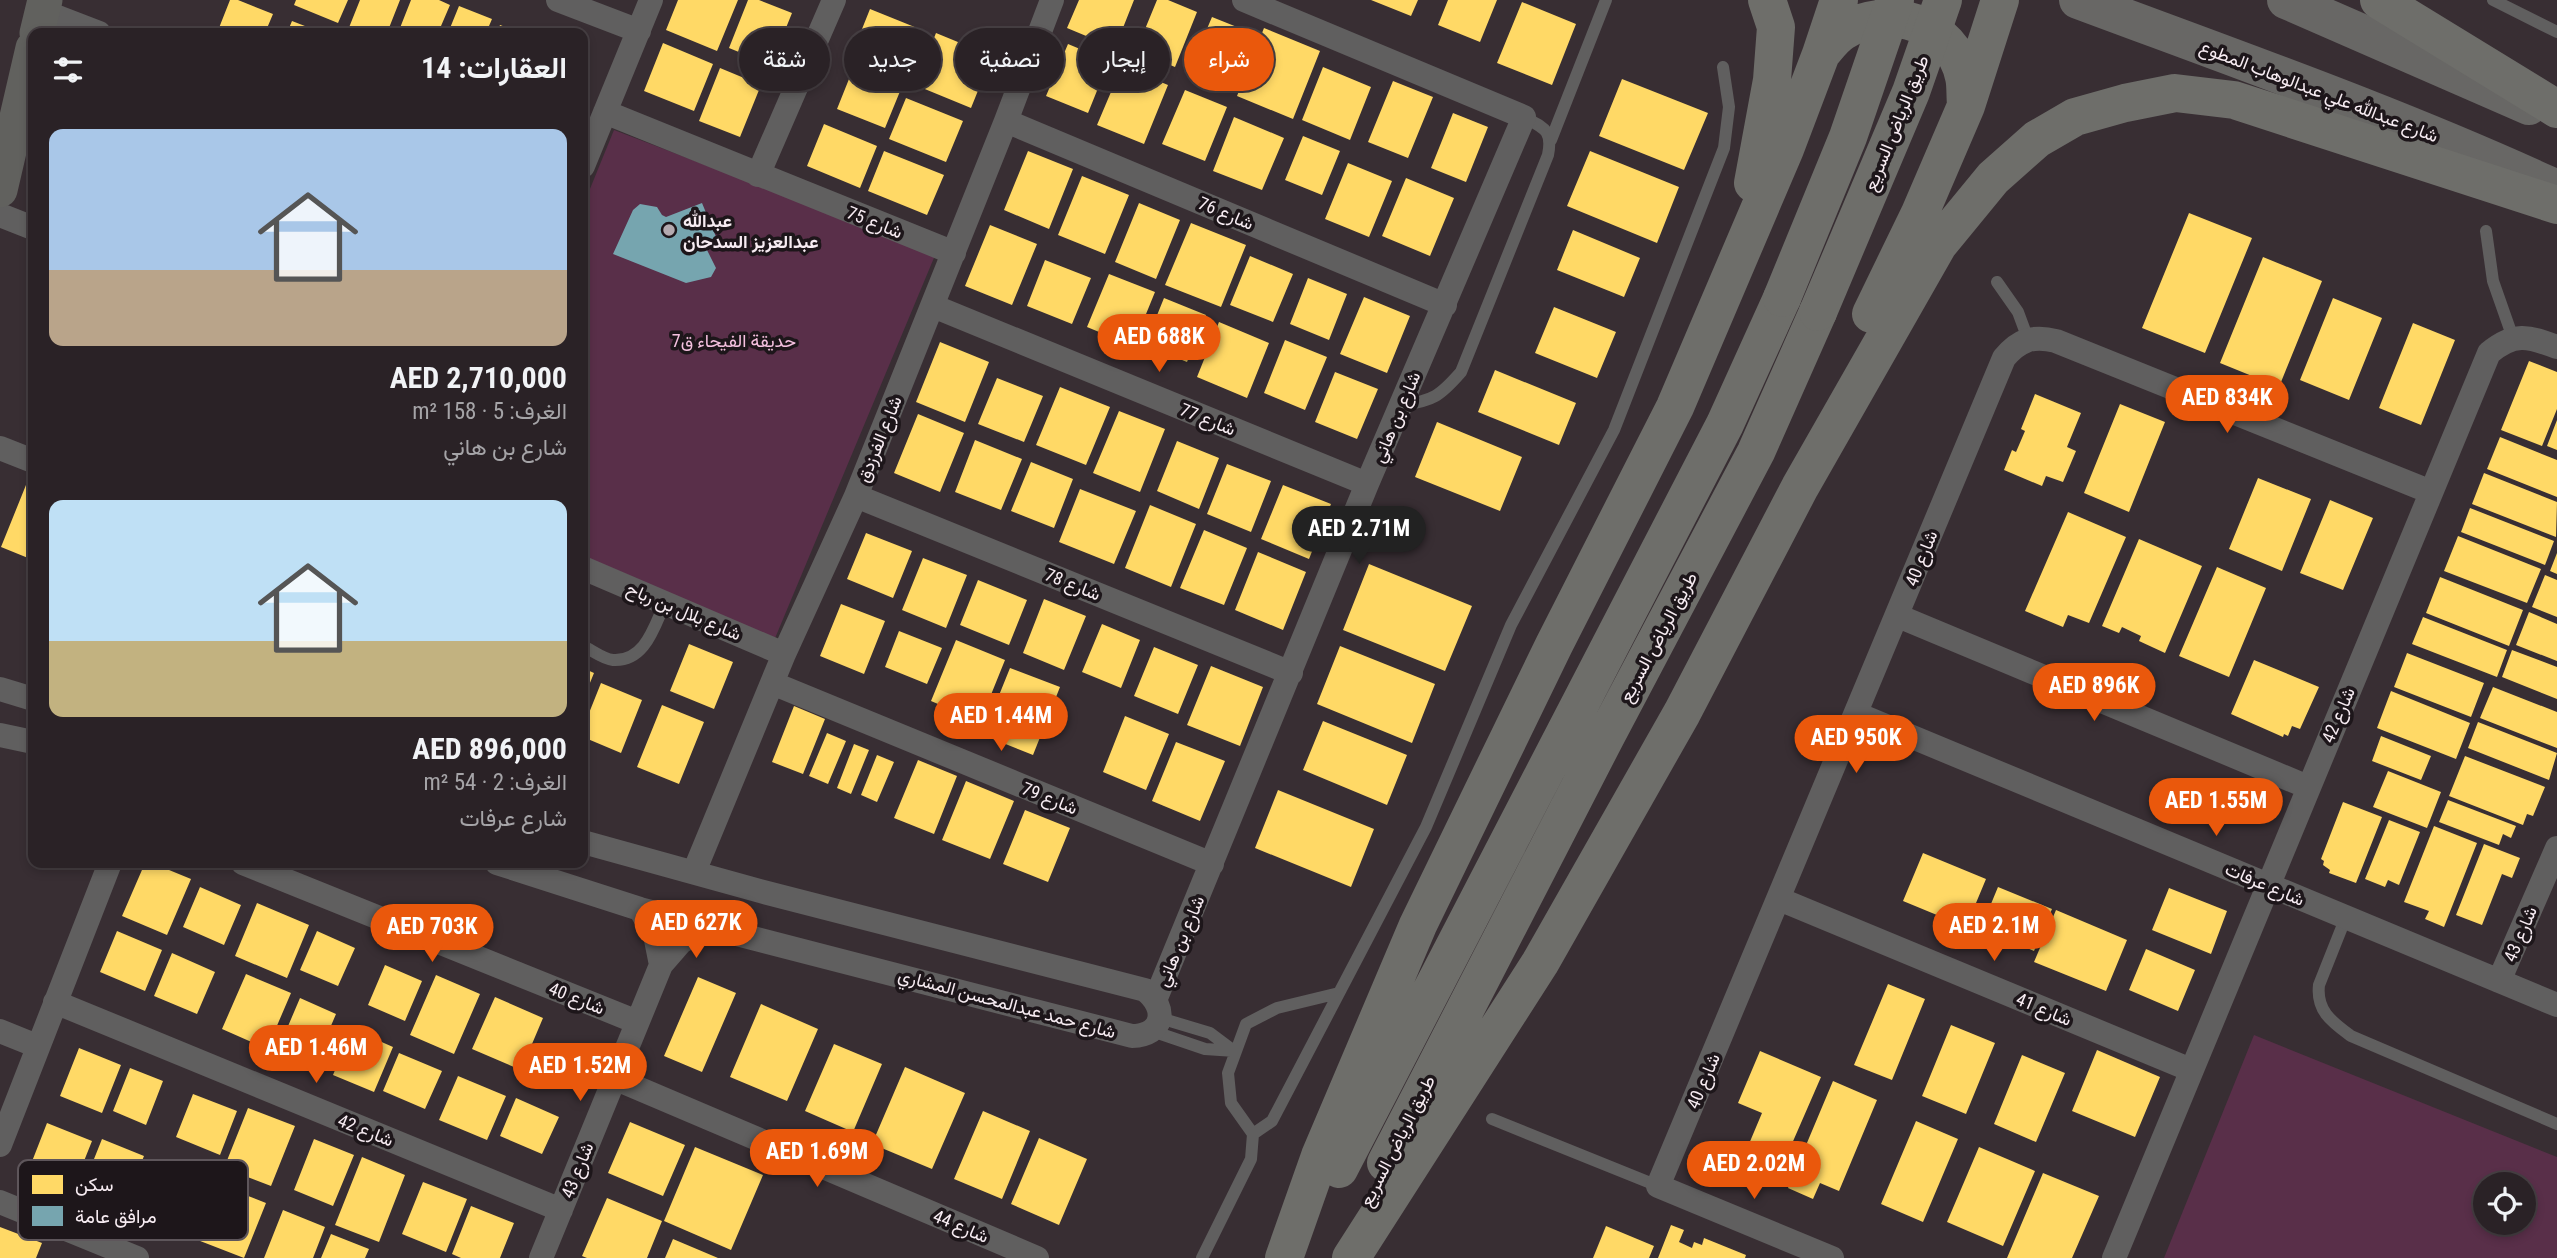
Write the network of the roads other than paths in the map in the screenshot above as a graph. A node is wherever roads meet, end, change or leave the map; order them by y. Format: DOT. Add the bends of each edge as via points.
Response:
graph roads {
  1 [pos="558,0"];
  2 [pos="652,0"];
  3 [pos="834,0"];
  4 [pos="1052,0"];
  5 [pos="1244,0"];
  6 [pos="1606,0"];
  7 [pos="1767,0"];
  8 [pos="1839,0"];
  9 [pos="1895,0"];
  10 [pos="1943,0"];
  11 [pos="2000,0"];
  12 [pos="2078,0"];
  13 [pos="2286,0"];
  14 [pos="2379,0"];
  15 [pos="2493,0"];
  16 [pos="41,15"];
  17 [pos="83,28"];
  18 [pos="639,31"];
  19 [pos="2557,33"];
  20 [pos="1822,54"];
  21 [pos="1723,67"];
  22 [pos="28,70"];
  23 [pos="1966,106"];
  24 [pos="2557,109"];
  25 [pos="605,112"];
  26 [pos="1524,117"];
  27 [pos="2557,119"];
  28 [pos="1006,121"];
  29 [pos="1551,140"];
  30 [pos="588,154"];
  31 [pos="758,175"];
  32 [pos="2557,188"];
  33 [pos="0,190"];
  34 [pos="2557,205"];
  35 [pos="0,215"];
  36 [pos="28,226"];
  37 [pos="2486,231"];
  38 [pos="954,253"];
  39 [pos="1738,258"];
  40 [pos="1997,282"];
  41 [pos="1445,305"];
  42 [pos="933,306"];
  43 [pos="2513,338"];
  44 [pos="2028,339"];
  45 [pos="2557,347"];
  46 [pos="1402,405"];
  47 [pos="0,448"];
  48 [pos="28,459"];
  49 [pos="1367,484"];
  50 [pos="1800,487"];
  51 [pos="2431,492"];
  52 [pos="856,496"];
  53 [pos="588,570"];
  54 [pos="665,603"];
  55 [pos="1898,616"];
  56 [pos="588,648"];
  57 [pos="784,654"];
  58 [pos="1291,673"];
  59 [pos="772,683"];
  60 [pos="1857,714"];
  61 [pos="0,734"];
  62 [pos="28,741"];
  63 [pos="2308,787"];
  64 [pos="588,843"];
  65 [pos="2557,848"];
  66 [pos="1212,864"];
  67 [pos="108,868"];
  68 [pos="255,868"];
  69 [pos="513,868"];
  70 [pos="694,872"];
  71 [pos="2268,885"];
  72 [pos="1779,899"];
  73 [pos="640,909"];
  74 [pos="2346,917"];
  75 [pos="707,926"];
  76 [pos="661,965"];
  77 [pos="2499,981"];
  78 [pos="1339,993"];
  79 [pos="55,1002"];
  80 [pos="2557,1005"];
  81 [pos="1156,1016"];
  82 [pos="638,1022"];
  83 [pos="0,1031"];
  84 [pos="37,1046"];
  85 [pos="1235,1051"];
  86 [pos="2191,1070"];
  87 [pos="614,1079"];
  88 [pos="1492,1119"];
  89 [pos="2557,1124"];
  90 [pos="1253,1134"];
  91 [pos="0,1145"];
  92 [pos="1658,1186"];
  93 [pos="0,1202"];
  94 [pos="18,1209"];
  95 [pos="561,1210"];
  96 [pos="93,1240"];
  97 [pos="137,1258"];
  98 [pos="541,1258"];
  99 [pos="1037,1258"];
  100 [pos="1202,1258"];
  101 [pos="1284,1258"];
  102 [pos="1292,1258"];
  103 [pos="1337,1258"];
  104 [pos="1351,1258"];
  105 [pos="1832,1258"];
  106 [pos="2113,1258"];
  1 -- 18 [label="street"];
  2 -- 18 [label="street"];
  3 -- 31 [label="street"];
  4 -- 28 [label="street, شارع الفرزدق"];
  5 -- 26 [label="street"];
  6 -- 29 [label="lane"];
  7 -- 39 [label="highway" via="1776,27 1772,80"];
  8 -- 20 [label="highway"];
  9 -- 102 [label="highway, bridge" via="1848,137 1725,424"];
  10 -- 103 [label="highway, طريق الرياض السريع, bridge" via="1911,92 1749,464"];
  11 -- 23 [label="highway"];
  12 -- 32 [label="main road, شارع عبدالله علي عبدالوهاب المطوع" via="2473,151"];
  13 -- 27 [label="main road"];
  14 -- 24 [label="highway"];
  15 -- 19 [label="lane"];
  16 -- 17 [label="street"];
  18 -- 25 [label="street"];
  20 -- 23 [label="highway" via="1842,32 1870,19 1910,21 1928,28 1951,48 1964,75"];
  20 -- 39 [label="highway"];
  21 -- 78 [label="lane" via="1729,107 1724,148 1614,430 1511,625 1426,827"];
  22 -- 33 [label="street"];
  23 -- 50 [label="highway" via="1842,375"];
  25 -- 30 [label="street"];
  25 -- 31 [label="street, شارع 75"];
  26 -- 29 [label="lane" via="1548,132"];
  26 -- 41 [label="street, شارع بن هاني"];
  28 -- 38 [label="street, شارع الفرزدق"];
  28 -- 41 [label="street, شارع 76"];
  29 -- 46 [label="lane" via="1461,372 1426,402"];
  31 -- 38 [label="street, شارع 75"];
  34 -- 50 [label="highway" via="2234,100 2175,93 2075,117 2037,139 1993,178 1938,245"];
  35 -- 36 [label="street"];
  37 -- 43 [label="lane" via="2493,281"];
  38 -- 42 [label="street, شارع الفرزدق"];
  39 -- 101 [label="highway" via="1675,407 1418,925 1320,1156"];
  40 -- 44 [label="lane" via="2018,312"];
  41 -- 46 [label="street, شارع بن هاني"];
  42 -- 49 [label="street, شارع 77"];
  42 -- 52 [label="street, شارع الفرزدق"];
  43 -- 45 [label="street" via="2532,338"];
  43 -- 51 [label="street, شارع 42" via="2489,353"];
  44 -- 51 [label="street" via="2056,341"];
  44 -- 55 [label="street, شارع 40" via="2014,345 2004,358"];
  46 -- 49 [label="street, شارع بن هاني"];
  47 -- 48 [label="street"];
  49 -- 58 [label="street, شارع بن هاني"];
  50 -- 104 [label="highway" via="1682,713 1540,963"];
  51 -- 63 [label="street, شارع 42"];
  52 -- 57 [label="street, شارع الفرزدق"];
  52 -- 58 [label="street, شارع 78"];
  53 -- 54 [label="street, شارع بلال بن رباح"];
  54 -- 56 [label="lane" via="643,649 628,658 611,660"];
  54 -- 57 [label="street, شارع بلال بن رباح"];
  55 -- 60 [label="street, شارع 40"];
  55 -- 63 [label="street"];
  57 -- 59 [label="street, شارع الفرزدق"];
  58 -- 66 [label="street, شارع بن هاني"];
  59 -- 66 [label="street, شارع 79"];
  59 -- 70 [label="street, شارع الفرزدق"];
  60 -- 71 [label="street, شارع عرفات"];
  60 -- 72 [label="street, شارع 40"];
  61 -- 62 [label="street"];
  63 -- 71 [label="street, شارع 42"];
  64 -- 70 [label="street"];
  65 -- 77 [label="street, شارع 43"];
  66 -- 81 [label="street, شارع بن هاني"];
  67 -- 79 [label="street"];
  68 -- 82 [label="street, شارع 40"];
  69 -- 73 [label="street, شارع حمد عبدالمحسن المشاري"];
  70 -- 81 [label="street" via="1145,990"];
  71 -- 74 [label="street, شارع عرفات"];
  71 -- 86 [label="street, شارع 42"];
  72 -- 86 [label="street, شارع 41"];
  72 -- 92 [label="street, شارع 40"];
  73 -- 75 [label="street, شارع حمد عبدالمحسن المشاري"];
  73 -- 76 [label="street" via="655,935"];
  74 -- 77 [label="street, شارع عرفات"];
  74 -- 89 [label="lane" via="2319,985 2322,1010 2332,1022 2351,1036"];
  75 -- 76 [label="street, شارع 43" via="681,942"];
  75 -- 81 [label="street, شارع حمد عبدالمحسن المشاري" via="1132,1036 1142,1035"];
  76 -- 82 [label="street, شارع 43"];
  77 -- 80 [label="street, شارع عرفات"];
  78 -- 85 [label="lane" via="1277,1009 1246,1024"];
  78 -- 90 [label="lane" via="1272,1121"];
  79 -- 84 [label="street"];
  79 -- 95 [label="street, شارع 42"];
  81 -- 85 [label="lane" via="1205,1049"];
  82 -- 87 [label="street, شارع 43"];
  83 -- 84 [label="street"];
  84 -- 91 [label="street"];
  85 -- 90 [label="lane" via="1228,1073 1231,1103"];
  86 -- 106 [label="street, شارع 42"];
  87 -- 95 [label="street, شارع 43"];
  87 -- 99 [label="street, شارع 44"];
  88 -- 92 [label="lane"];
  90 -- 100 [label="lane" via="1251,1159"];
  92 -- 105 [label="street"];
  93 -- 94 [label="street"];
  95 -- 98 [label="street, شارع 43"];
  96 -- 97 [label="street"];
}
